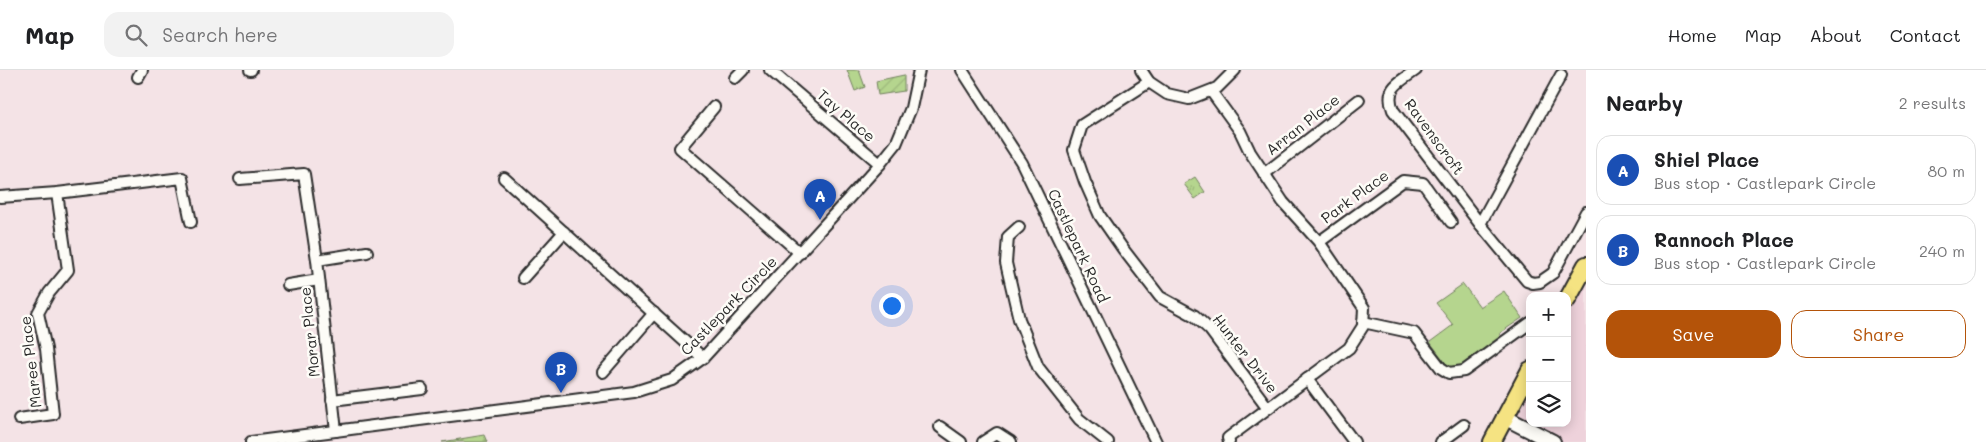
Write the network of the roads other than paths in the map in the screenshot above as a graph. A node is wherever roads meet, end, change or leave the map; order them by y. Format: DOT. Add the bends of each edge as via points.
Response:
graph roads {
  1 [pos="743,70"];
  2 [pos="770,70"];
  3 [pos="919,70"];
  4 [pos="962,70"];
  5 [pos="1141,70"];
  6 [pos="1235,70"];
  7 [pos="1416,70"];
  8 [pos="1561,76"];
  9 [pos="735,78"];
  10 [pos="1149,82"];
  11 [pos="1211,91"];
  12 [pos="1359,100"];
  13 [pos="714,107"];
  14 [pos="880,164"];
  15 [pos="1264,174"];
  16 [pos="240,178"];
  17 [pos="504,178"];
  18 [pos="57,193"];
  19 [pos="0,197"];
  20 [pos="1586,212"];
  21 [pos="191,222"];
  22 [pos="1451,222"];
  23 [pos="1480,224"];
  24 [pos="1019,227"];
  25 [pos="564,232"];
  26 [pos="1319,242"];
  27 [pos="367,252"];
  28 [pos="800,253"];
  29 [pos="317,260"];
  30 [pos="1586,265"];
  31 [pos="524,278"];
  32 [pos="319,280"];
  33 [pos="288,285"];
  34 [pos="1571,293"];
  35 [pos="654,313"];
  36 [pos="1363,322"];
  37 [pos="1526,326"];
  38 [pos="703,358"];
  39 [pos="603,372"];
  40 [pos="1526,377"];
  41 [pos="1307,379"];
  42 [pos="422,390"];
  43 [pos="332,400"];
  44 [pos="1268,408"];
  45 [pos="1504,417"];
  46 [pos="19,419"];
  47 [pos="1464,425"];
  48 [pos="940,427"];
  49 [pos="336,431"];
  50 [pos="251,442"];
  51 [pos="961,442"];
  52 [pos="983,442"];
  53 [pos="1011,442"];
  54 [pos="1108,442"];
  55 [pos="1156,442"];
  56 [pos="1229,442"];
  57 [pos="1354,442"];
  58 [pos="1441,442"];
  59 [pos="1492,442"];
  60 [pos="1553,442"];
  1 -- 9 [label="street"];
  2 -- 14 [label="street, Tay Place"];
  3 -- 14 [label="street, Castlepark Circle" via="910,108 896,144"];
  4 -- 55 [label="street, Castlepark Road" via="1022,163"];
  5 -- 10 [label="street"];
  6 -- 11 [label="street"];
  7 -- 23 [label="street, Ravenscroft" via="1390,93 1391,103"];
  8 -- 23 [label="street"];
  10 -- 11 [label="street" via="1167,94 1189,100"];
  10 -- 44 [label="street, Hunter Drive" via="1082,126 1074,150 1085,182 1100,216 1160,297 1195,316 1210,330"];
  11 -- 15 [label="street" via="1240,131"];
  12 -- 15 [label="street, Arran Place"];
  13 -- 28 [label="street" via="680,148"];
  14 -- 28 [label="street, Castlepark Circle"];
  15 -- 26 [label="street" via="1283,202"];
  16 -- 29 [label="street, Morar Place" via="304,174"];
  17 -- 25 [label="street"];
  18 -- 19 [label="street"];
  18 -- 21 [label="street" via="182,178"];
  18 -- 46 [label="street, Maree Place" via="68,270 38,312 46,349 52,414"];
  20 -- 23 [label="street, Ravenscroft" via="1553,273 1533,283 1527,281"];
  22 -- 26 [label="street, Park Place" via="1423,183 1403,180"];
  24 -- 54 [label="street" via="1008,237 1006,263 1019,319 1038,367 1079,419"];
  25 -- 31 [label="street"];
  25 -- 35 [label="street"];
  26 -- 36 [label="street" via="1364,308"];
  27 -- 29 [label="street"];
  28 -- 38 [label="street, Castlepark Circle"];
  29 -- 32 [label="street, Morar Place"];
  30 -- 34 [label="main road"];
  32 -- 33 [label="street"];
  32 -- 43 [label="street, Morar Place"];
  35 -- 38 [label="street"];
  35 -- 39 [label="street"];
  36 -- 37 [label="street" via="1414,333 1441,368 1449,373 1464,371"];
  36 -- 41 [label="street, Hunter Drive" via="1349,348"];
  38 -- 49 [label="street, Castlepark Circle" via="672,380 634,392"];
  40 -- 45 [label="main road"];
  41 -- 44 [label="street, Hunter Drive"];
  41 -- 57 [label="street"];
  42 -- 43 [label="street"];
  43 -- 49 [label="street, Morar Place"];
  44 -- 56 [label="street" via="1228,438"];
  45 -- 59 [label="main road"];
  45 -- 60 [label="main road"];
  47 -- 58 [label="street"];
  48 -- 51 [label="street"];
  49 -- 50 [label="street, Castlepark Circle"];
  52 -- 53 [label="street" via="997,433"];
}
